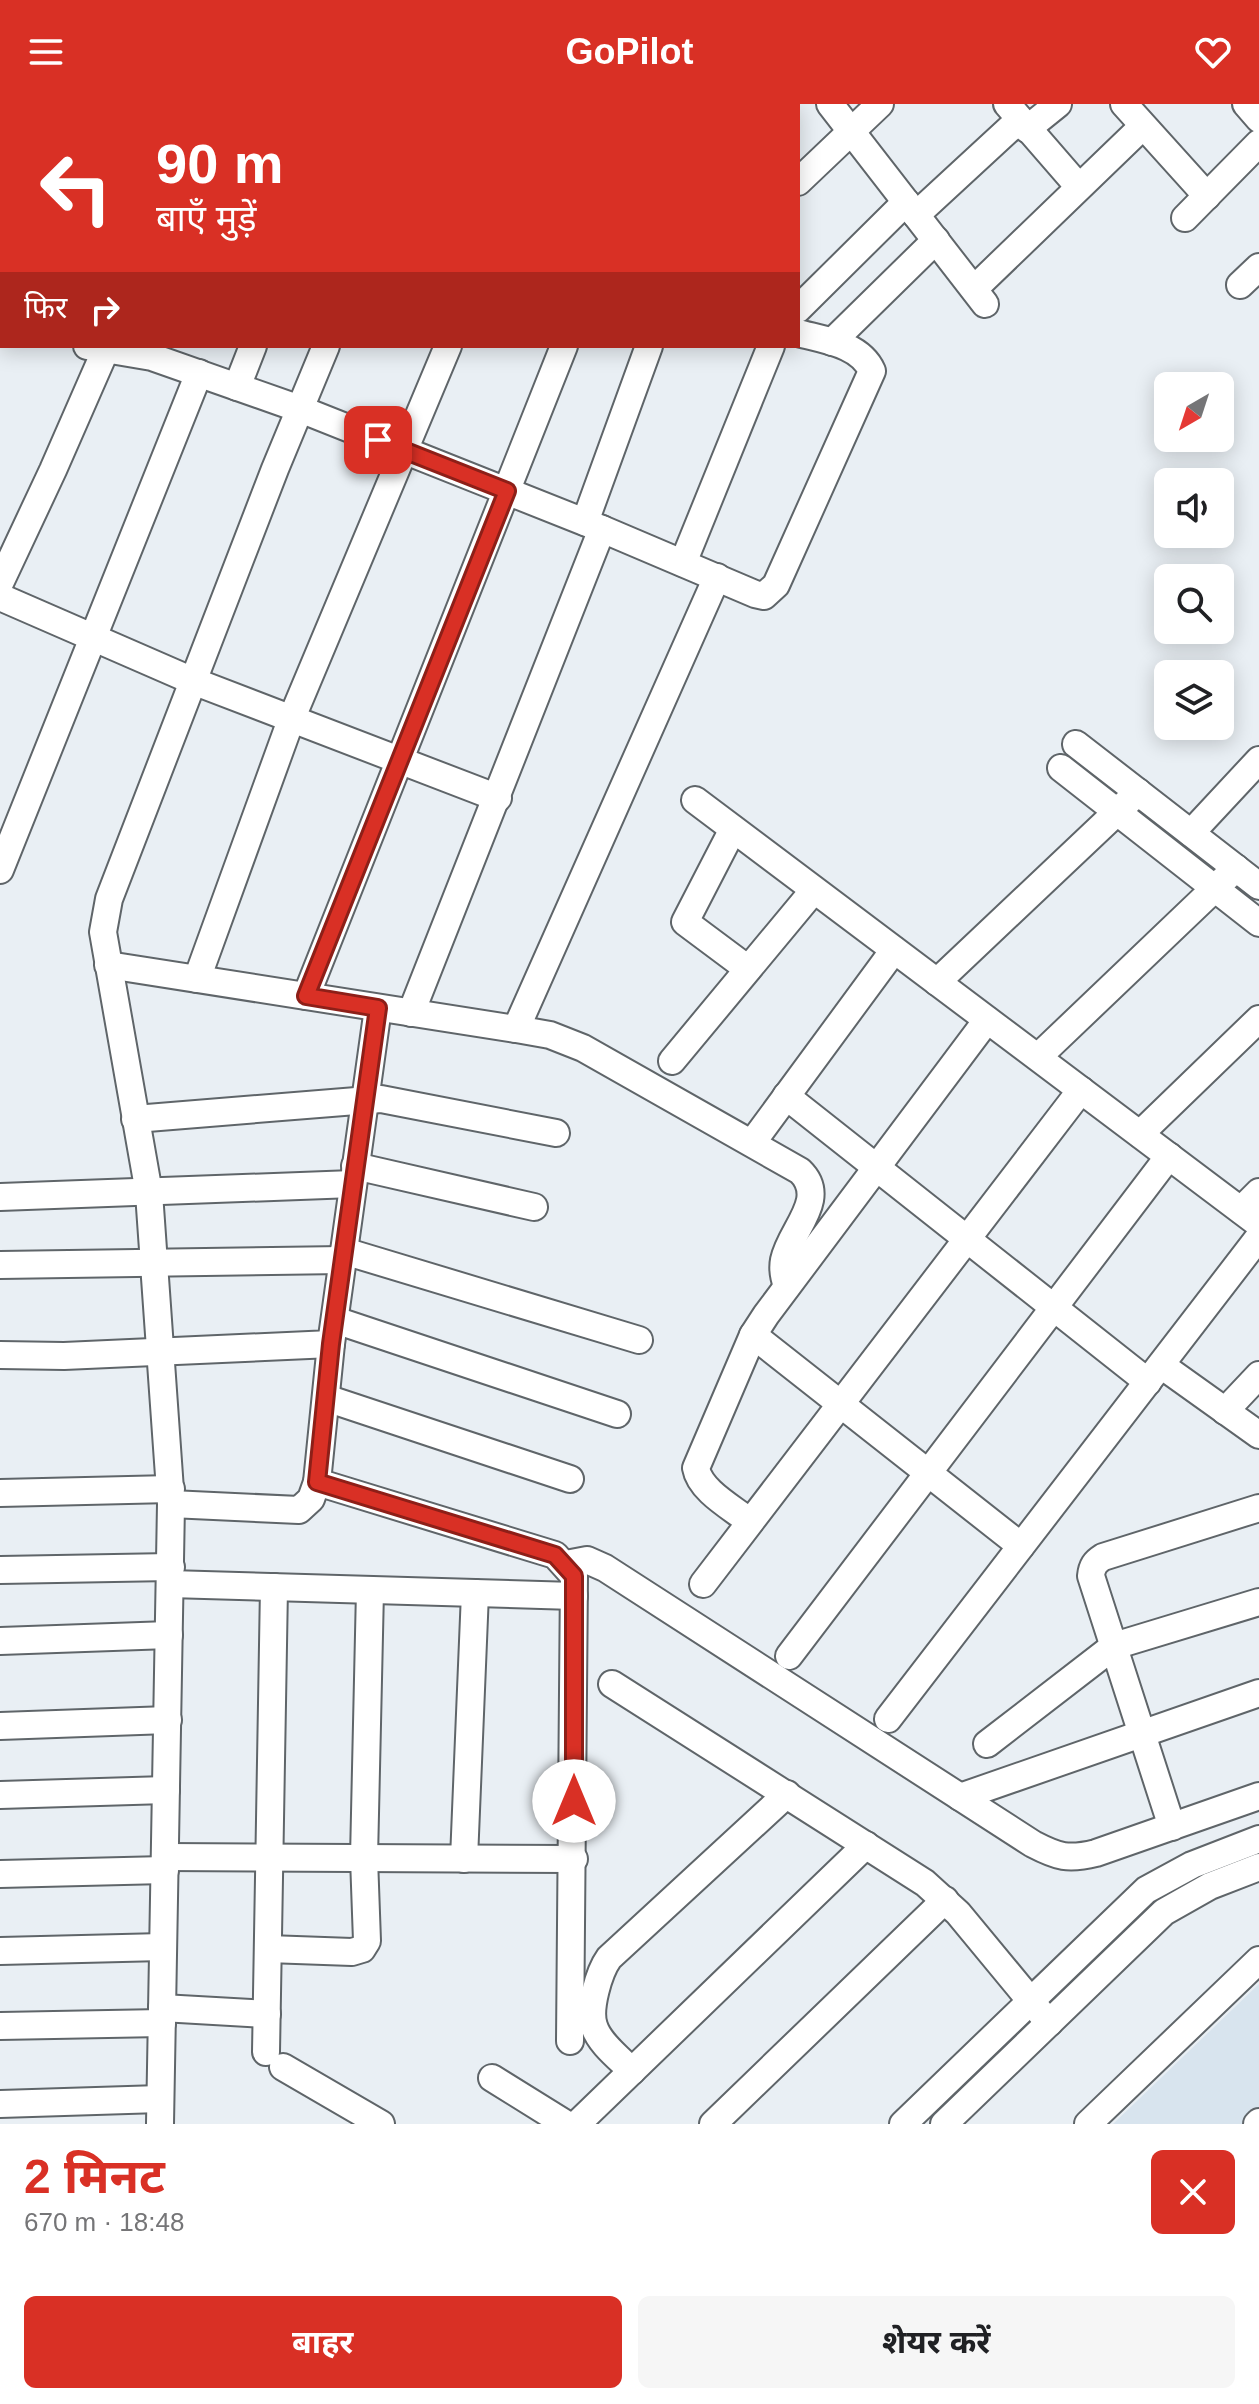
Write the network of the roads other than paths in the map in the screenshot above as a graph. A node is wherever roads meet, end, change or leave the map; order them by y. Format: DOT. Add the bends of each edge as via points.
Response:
graph roads {
  1 [pos="830,104"];
  2 [pos="880,104"];
  3 [pos="1058,104"];
  4 [pos="1124,104"];
  5 [pos="1246,104"];
  6 [pos="1018,118"];
  7 [pos="1259,119"];
  8 [pos="1143,126"];
  9 [pos="851,132"];
  10 [pos="1259,143"];
  11 [pos="800,180"];
  12 [pos="1079,187"];
  13 [pos="1207,196"];
  14 [pos="911,208"];
  15 [pos="1185,218"];
  16 [pos="936,240"];
  17 [pos="800,307"];
  18 [pos="800,334"];
  19 [pos="832,342"];
  20 [pos="96,348"];
  21 [pos="252,348"];
  22 [pos="325,348"];
  23 [pos="447,348"];
  24 [pos="563,348"];
  25 [pos="648,348"];
  26 [pos="770,348"];
  27 [pos="152,352"];
  28 [pos="199,373"];
  29 [pos="237,387"];
  30 [pos="300,409"];
  31 [pos="404,451"];
  32 [pos="507,491"];
  33 [pos="594,526"];
  34 [pos="683,563"];
  35 [pos="717,577"];
  36 [pos="0,583"];
  37 [pos="0,597"];
  38 [pos="93,638"];
  39 [pos="193,681"];
  40 [pos="291,720"];
  41 [pos="1076,744"];
  42 [pos="1259,760"];
  43 [pos="398,762"];
  44 [pos="1061,768"];
  45 [pos="1138,792"];
  46 [pos="498,798"];
  47 [pos="695,800"];
  48 [pos="1117,812"];
  49 [pos="733,829"];
  50 [pos="1191,833"];
  51 [pos="1236,868"];
  52 [pos="0,870"];
  53 [pos="1259,886"];
  54 [pos="1215,888"];
  55 [pos="814,890"];
  56 [pos="1259,923"];
  57 [pos="894,950"];
  58 [pos="108,965"];
  59 [pos="748,969"];
  60 [pos="197,979"];
  61 [pos="937,982"];
  62 [pos="306,996"];
  63 [pos="378,1008"];
  64 [pos="411,1013"];
  65 [pos="1259,1019"];
  66 [pos="987,1020"];
  67 [pos="516,1029"];
  68 [pos="1038,1057"];
  69 [pos="672,1061"];
  70 [pos="1081,1090"];
  71 [pos="786,1096"];
  72 [pos="364,1100"];
  73 [pos="135,1119"];
  74 [pos="556,1133"];
  75 [pos="1140,1134"];
  76 [pos="752,1143"];
  77 [pos="1169,1156"];
  78 [pos="876,1167"];
  79 [pos="354,1175"];
  80 [pos="149,1193"];
  81 [pos="0,1197"];
  82 [pos="534,1207"];
  83 [pos="1253,1209"];
  84 [pos="1259,1237"];
  85 [pos="967,1239"];
  86 [pos="344,1255"];
  87 [pos="155,1263"];
  88 [pos="0,1265"];
  89 [pos="787,1286"];
  90 [pos="1054,1307"];
  91 [pos="333,1332"];
  92 [pos="753,1335"];
  93 [pos="639,1340"];
  94 [pos="162,1351"];
  95 [pos="0,1355"];
  96 [pos="1154,1373"];
  97 [pos="1259,1375"];
  98 [pos="326,1398"];
  99 [pos="841,1404"];
  100 [pos="1225,1411"];
  101 [pos="617,1414"];
  102 [pos="1259,1435"];
  103 [pos="928,1473"];
  104 [pos="570,1479"];
  105 [pos="317,1482"];
  106 [pos="0,1493"];
  107 [pos="171,1496"];
  108 [pos="1259,1508"];
  109 [pos="750,1522"];
  110 [pos="1021,1546"];
  111 [pos="566,1564"];
  112 [pos="0,1570"];
  113 [pos="170,1575"];
  114 [pos="703,1584"];
  115 [pos="274,1587"];
  116 [pos="370,1590"];
  117 [pos="475,1593"];
  118 [pos="574,1596"];
  119 [pos="1259,1602"];
  120 [pos="169,1635"];
  121 [pos="0,1641"];
  122 [pos="1114,1646"];
  123 [pos="789,1656"];
  124 [pos="612,1684"];
  125 [pos="1259,1693"];
  126 [pos="888,1719"];
  127 [pos="168,1720"];
  128 [pos="0,1726"];
  129 [pos="1142,1734"];
  130 [pos="987,1744"];
  131 [pos="166,1790"];
  132 [pos="787,1794"];
  133 [pos="0,1795"];
  134 [pos="1259,1796"];
  135 [pos="960,1797"];
  136 [pos="1172,1827"];
  137 [pos="1259,1839"];
  138 [pos="866,1845"];
  139 [pos="270,1858"];
  140 [pos="364,1858"];
  141 [pos="464,1859"];
  142 [pos="574,1859"];
  143 [pos="165,1864"];
  144 [pos="1259,1867"];
  145 [pos="0,1874"];
  146 [pos="945,1900"];
  147 [pos="163,1947"];
  148 [pos="268,1949"];
  149 [pos="0,1951"];
  150 [pos="1259,1960"];
  151 [pos="1031,2001"];
  152 [pos="267,2014"];
  153 [pos="162,2016"];
  154 [pos="1049,2023"];
  155 [pos="0,2026"];
  156 [pos="570,2041"];
  157 [pos="632,2071"];
  158 [pos="492,2078"];
  159 [pos="0,2104"];
  160 [pos="160,2112"];
  161 [pos="381,2124"];
  162 [pos="566,2124"];
  163 [pos="577,2124"];
  164 [pos="713,2124"];
  165 [pos="903,2124"];
  166 [pos="944,2124"];
  167 [pos="1088,2124"];
  1 -- 9 [label="street"];
  2 -- 9 [label="street"];
  3 -- 6 [label="street"];
  4 -- 8 [label="street"];
  5 -- 7 [label="street"];
  6 -- 12 [label="street"];
  6 -- 14 [label="street"];
  8 -- 12 [label="street"];
  8 -- 13 [label="street"];
  9 -- 11 [label="street"];
  9 -- 14 [label="street"];
  10 -- 13 [label="street"];
  12 -- 16 [label="street" via="979,296"];
  13 -- 15 [label="street"];
  14 -- 16 [label="street"];
  14 -- 17 [label="street"];
  16 -- 19 [label="street"];
  18 -- 19 [label="street"];
  19 -- 35 [label="street" via="868,362 870,380 776,585 764,596"];
  20 -- 27 [label="street"];
  20 -- 36 [label="street" via="53,470"];
  21 -- 29 [label="street"];
  22 -- 30 [label="street"];
  23 -- 31 [label="street"];
  24 -- 32 [label="street"];
  25 -- 33 [label="street"];
  26 -- 34 [label="street"];
  27 -- 28 [label="street"];
  28 -- 29 [label="street"];
  28 -- 38 [label="street"];
  29 -- 30 [label="street"];
  30 -- 31 [label="street"];
  30 -- 39 [label="street"];
  31 -- 32 [label="street"];
  31 -- 40 [label="street"];
  32 -- 33 [label="street"];
  32 -- 43 [label="street"];
  33 -- 34 [label="street"];
  33 -- 46 [label="street"];
  34 -- 35 [label="street"];
  35 -- 67 [label="street"];
  37 -- 38 [label="street"];
  38 -- 39 [label="street"];
  38 -- 52 [label="street"];
  39 -- 40 [label="street"];
  39 -- 58 [label="street" via="109,899 103,932"];
  40 -- 43 [label="street"];
  40 -- 60 [label="street"];
  41 -- 45 [label="street"];
  42 -- 50 [label="street"];
  43 -- 46 [label="street"];
  43 -- 62 [label="street"];
  44 -- 48 [label="street"];
  45 -- 48 [label="street"];
  45 -- 50 [label="street"];
  46 -- 64 [label="street"];
  47 -- 49 [label="street"];
  48 -- 54 [label="street"];
  48 -- 61 [label="street"];
  49 -- 55 [label="street"];
  49 -- 59 [label="street" via="685,922"];
  50 -- 51 [label="street"];
  51 -- 53 [label="street"];
  51 -- 54 [label="street"];
  54 -- 56 [label="street"];
  54 -- 68 [label="street"];
  55 -- 57 [label="street"];
  55 -- 59 [label="street"];
  57 -- 61 [label="street"];
  57 -- 71 [label="street"];
  58 -- 60 [label="street"];
  58 -- 73 [label="street"];
  59 -- 69 [label="street"];
  60 -- 62 [label="street"];
  61 -- 66 [label="street"];
  62 -- 63 [label="street"];
  63 -- 64 [label="street"];
  63 -- 72 [label="street"];
  64 -- 67 [label="street"];
  65 -- 75 [label="street"];
  66 -- 68 [label="street"];
  66 -- 78 [label="street"];
  67 -- 76 [label="street" via="583,1048"];
  68 -- 70 [label="street"];
  70 -- 75 [label="street"];
  70 -- 85 [label="street"];
  71 -- 76 [label="street"];
  71 -- 78 [label="street"];
  72 -- 73 [label="street"];
  72 -- 74 [label="street" via="398,1100"];
  72 -- 79 [label="street"];
  73 -- 80 [label="street"];
  75 -- 77 [label="street"];
  76 -- 89 [label="street" via="800,1171 811,1189 811,1202 784,1259"];
  77 -- 83 [label="street"];
  77 -- 90 [label="street"];
  78 -- 85 [label="street"];
  78 -- 89 [label="street"];
  79 -- 80 [label="street"];
  79 -- 82 [label="street"];
  79 -- 86 [label="street"];
  80 -- 81 [label="street"];
  80 -- 87 [label="street"];
  84 -- 96 [label="street"];
  85 -- 90 [label="street"];
  85 -- 99 [label="street"];
  86 -- 87 [label="street"];
  86 -- 91 [label="street"];
  86 -- 93 [label="street"];
  87 -- 88 [label="street"];
  87 -- 94 [label="street"];
  89 -- 92 [label="street"];
  90 -- 96 [label="street"];
  90 -- 103 [label="street"];
  91 -- 94 [label="street"];
  91 -- 98 [label="street"];
  91 -- 101 [label="street"];
  92 -- 99 [label="street"];
  92 -- 109 [label="street" via="696,1468 708,1488"];
  94 -- 95 [label="street"];
  94 -- 107 [label="street"];
  96 -- 100 [label="street"];
  96 -- 110 [label="street"];
  97 -- 100 [label="street"];
  98 -- 104 [label="street"];
  98 -- 105 [label="street"];
  99 -- 103 [label="street"];
  99 -- 109 [label="street"];
  100 -- 102 [label="street"];
  103 -- 110 [label="street"];
  103 -- 123 [label="street"];
  105 -- 107 [label="street" via="311,1499 299,1510"];
  105 -- 111 [label="street" via="555,1555"];
  106 -- 107 [label="street"];
  107 -- 113 [label="street"];
  108 -- 122 [label="street" via="1096,1561 1091,1576"];
  109 -- 114 [label="street"];
  110 -- 126 [label="street"];
  111 -- 118 [label="street" via="574,1576"];
  111 -- 135 [label="street" via="587,1560 605,1568"];
  112 -- 113 [label="street"];
  113 -- 115 [label="street"];
  113 -- 120 [label="street"];
  115 -- 116 [label="street"];
  115 -- 139 [label="street"];
  116 -- 117 [label="street"];
  116 -- 140 [label="street"];
  117 -- 118 [label="street"];
  117 -- 141 [label="street"];
  118 -- 142 [label="street"];
  119 -- 122 [label="street"];
  120 -- 121 [label="street"];
  120 -- 127 [label="street"];
  122 -- 129 [label="street"];
  122 -- 130 [label="street"];
  124 -- 132 [label="street"];
  125 -- 129 [label="street"];
  127 -- 128 [label="street"];
  127 -- 131 [label="street"];
  129 -- 135 [label="street"];
  129 -- 136 [label="street"];
  131 -- 133 [label="street"];
  131 -- 143 [label="street"];
  132 -- 138 [label="street"];
  132 -- 157 [label="street" via="601,1969 594,2027"];
  134 -- 136 [label="street"];
  135 -- 136 [label="street" via="1057,1856 1096,1853"];
  137 -- 151 [label="street" via="1146,1890"];
  138 -- 146 [label="street"];
  138 -- 157 [label="street"];
  139 -- 140 [label="street"];
  139 -- 143 [label="street"];
  139 -- 148 [label="street"];
  140 -- 141 [label="street"];
  140 -- 148 [label="street" via="368,1931 362,1949"];
  141 -- 142 [label="street"];
  142 -- 156 [label="street"];
  143 -- 145 [label="street"];
  143 -- 147 [label="street"];
  144 -- 154 [label="street" via="1164,1912"];
  146 -- 151 [label="street"];
  146 -- 164 [label="street"];
  147 -- 149 [label="street"];
  147 -- 153 [label="street"];
  148 -- 152 [label="street"];
  150 -- 167 [label="street"];
  151 -- 154 [label="street"];
  151 -- 165 [label="street"];
  152 -- 153 [label="street"];
  152 -- 161 [label="street" via="275,2059"];
  153 -- 155 [label="street"];
  153 -- 160 [label="street"];
  154 -- 166 [label="street"];
  157 -- 163 [label="street"];
  158 -- 162 [label="street"];
  159 -- 160 [label="street"];
}
